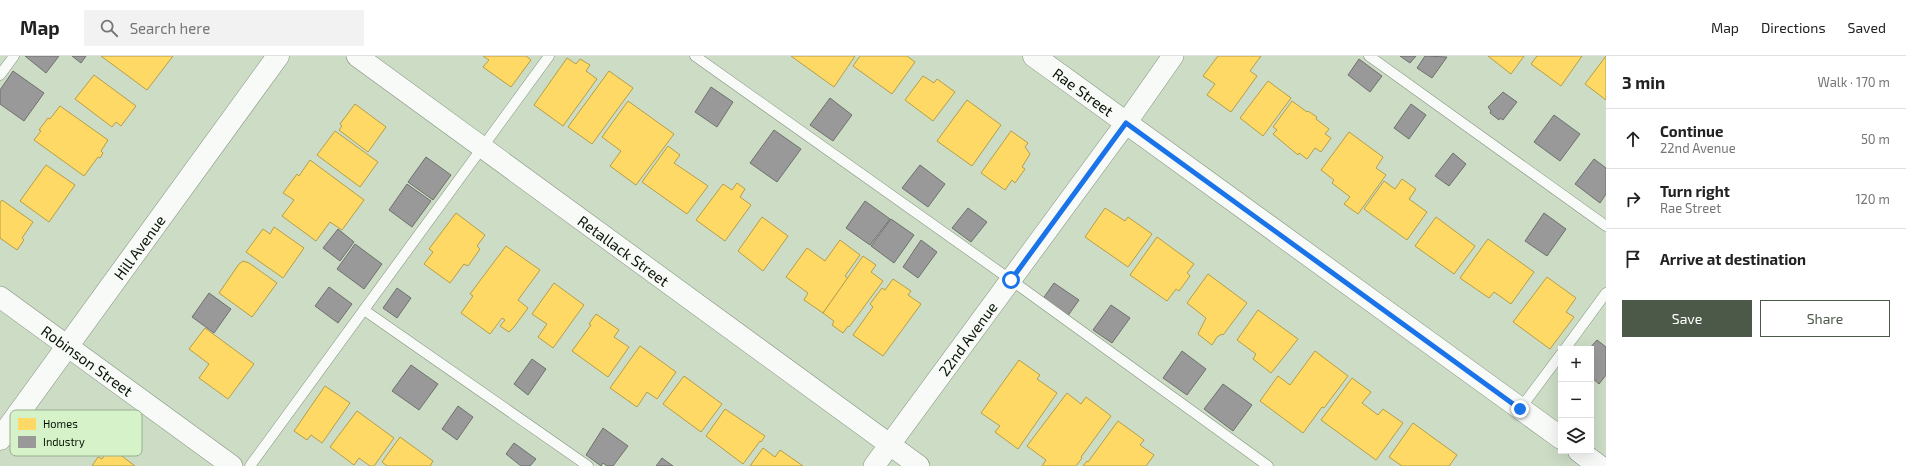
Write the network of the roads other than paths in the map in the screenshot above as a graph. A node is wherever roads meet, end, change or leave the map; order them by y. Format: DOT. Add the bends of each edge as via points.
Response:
graph roads {
  1 [pos="14,56"];
  2 [pos="278,56"];
  3 [pos="357,56"];
  4 [pos="549,56"];
  5 [pos="695,56"];
  6 [pos="1034,56"];
  7 [pos="1173,56"];
  8 [pos="1370,56"];
  9 [pos="4,62"];
  10 [pos="0,75"];
  11 [pos="1126,123"];
  12 [pos="481,148"];
  13 [pos="1606,226"];
  14 [pos="1011,280"];
  15 [pos="1606,293"];
  16 [pos="0,297"];
  17 [pos="364,310"];
  18 [pos="67,346"];
  19 [pos="1567,346"];
  20 [pos="1558,358"];
  21 [pos="1520,409"];
  22 [pos="21,410"];
  23 [pos="10,425"];
  24 [pos="1558,436"];
  25 [pos="0,439"];
  26 [pos="890,444"];
  27 [pos="1583,454"];
  28 [pos="232,466"];
  29 [pos="250,466"];
  30 [pos="588,466"];
  31 [pos="874,466"];
  32 [pos="919,466"];
  33 [pos="1268,466"];
  34 [pos="1599,466"];
  1 -- 9 [label="lane"];
  2 -- 18 [label="street, Hill Avenue"];
  3 -- 12 [label="street, Retallack Street"];
  4 -- 12 [label="lane"];
  5 -- 14 [label="lane"];
  6 -- 11 [label="street, Rae Street"];
  7 -- 11 [label="street, 22nd Avenue"];
  8 -- 13 [label="lane"];
  9 -- 10 [label="lane"];
  11 -- 14 [label="street, 22nd Avenue"];
  11 -- 21 [label="street, Rae Street"];
  12 -- 17 [label="lane"];
  12 -- 26 [label="street, Retallack Street"];
  14 -- 26 [label="street, 22nd Avenue"];
  14 -- 33 [label="lane"];
  15 -- 19 [label="lane"];
  16 -- 18 [label="street, Robinson Street"];
  17 -- 29 [label="lane"];
  17 -- 30 [label="lane"];
  18 -- 22 [label="street, Hill Avenue"];
  18 -- 28 [label="street, Robinson Street"];
  20 -- 21 [label="lane"];
  21 -- 24 [label="street, Rae Street"];
  23 -- 25 [label="street, Hill Avenue"];
  26 -- 31 [label="street, 22nd Avenue"];
  26 -- 32 [label="street, Retallack Street"];
  27 -- 34 [label="street"];
}
